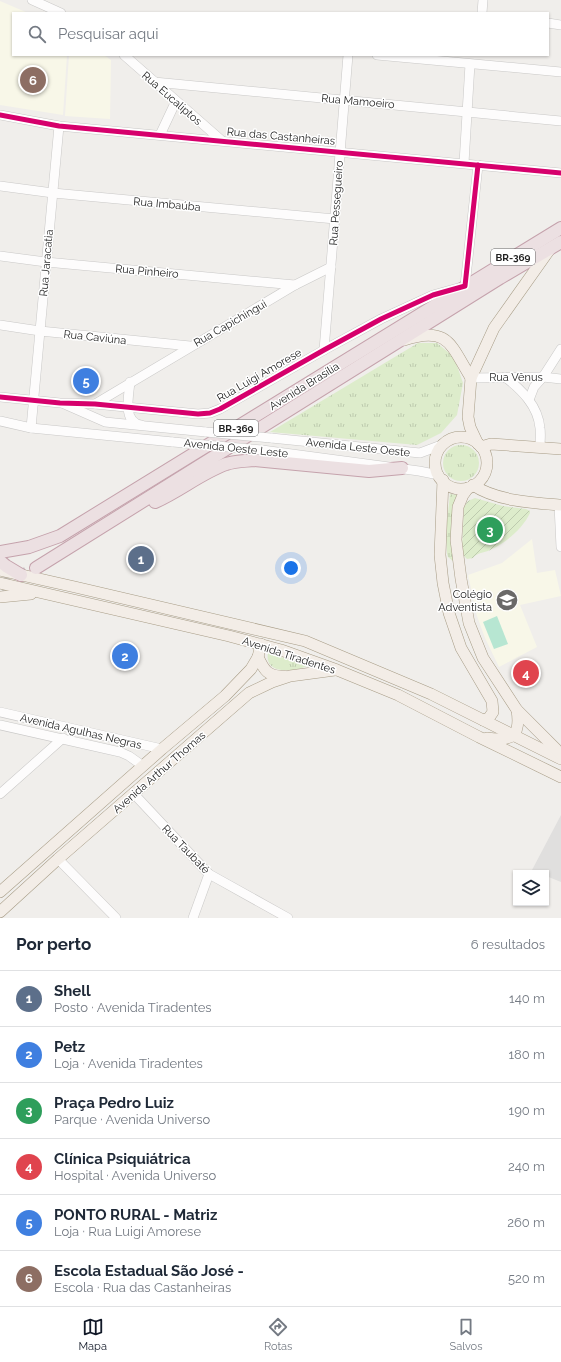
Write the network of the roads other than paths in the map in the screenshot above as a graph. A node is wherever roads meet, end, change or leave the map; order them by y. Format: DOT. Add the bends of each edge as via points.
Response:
graph roads {
  1 [pos="32,0"];
  2 [pos="483,0"];
  3 [pos="59,12"];
  4 [pos="482,12"];
  5 [pos="549,23"];
  6 [pos="561,25"];
  7 [pos="125,56"];
  8 [pos="348,56"];
  9 [pos="393,56"];
  10 [pos="475,61"];
  11 [pos="561,72"];
  12 [pos="154,82"];
  13 [pos="345,100"];
  14 [pos="176,101"];
  15 [pos="467,112"];
  16 [pos="0,115"];
  17 [pos="561,121"];
  18 [pos="59,126"];
  19 [pos="160,135"];
  20 [pos="221,140"];
  21 [pos="340,152"];
  22 [pos="464,163"];
  23 [pos="478,165"];
  24 [pos="561,173"];
  25 [pos="0,186"];
  26 [pos="53,193"];
  27 [pos="335,219"];
  28 [pos="561,228"];
  29 [pos="561,242"];
  30 [pos="550,249"];
  31 [pos="0,256"];
  32 [pos="46,262"];
  33 [pos="331,267"];
  34 [pos="295,285"];
  35 [pos="465,286"];
  36 [pos="0,325"];
  37 [pos="40,331"];
  38 [pos="396,343"];
  39 [pos="190,346"];
  40 [pos="561,349"];
  41 [pos="324,350"];
  42 [pos="505,377"];
  43 [pos="543,377"];
  44 [pos="471,378"];
  45 [pos="561,379"];
  46 [pos="130,382"];
  47 [pos="0,397"];
  48 [pos="33,400"];
  49 [pos="530,400"];
  50 [pos="60,403"];
  51 [pos="95,404"];
  52 [pos="127,407"];
  53 [pos="468,417"];
  54 [pos="0,421"];
  55 [pos="144,426"];
  56 [pos="31,428"];
  57 [pos="447,442"];
  58 [pos="480,445"];
  59 [pos="540,447"];
  60 [pos="561,449"];
  61 [pos="402,468"];
  62 [pos="441,478"];
  63 [pos="471,487"];
  64 [pos="560,505"];
  65 [pos="100,528"];
  66 [pos="560,531"];
  67 [pos="561,548"];
  68 [pos="0,552"];
  69 [pos="0,561"];
  70 [pos="36,568"];
  71 [pos="0,570"];
  72 [pos="21,575"];
  73 [pos="0,583"];
  74 [pos="75,587"];
  75 [pos="50,594"];
  76 [pos="0,597"];
  77 [pos="305,641"];
  78 [pos="261,644"];
  79 [pos="258,657"];
  80 [pos="483,658"];
  81 [pos="470,664"];
  82 [pos="337,670"];
  83 [pos="290,676"];
  84 [pos="518,710"];
  85 [pos="0,712"];
  86 [pos="200,717"];
  87 [pos="483,720"];
  88 [pos="0,725"];
  89 [pos="513,735"];
  90 [pos="479,737"];
  91 [pos="63,738"];
  92 [pos="162,749"];
  93 [pos="183,751"];
  94 [pos="561,754"];
  95 [pos="561,758"];
  96 [pos="143,766"];
  97 [pos="153,777"];
  98 [pos="561,777"];
  99 [pos="0,794"];
  100 [pos="134,794"];
  101 [pos="58,859"];
  102 [pos="209,874"];
  103 [pos="0,892"];
  104 [pos="0,912"];
  105 [pos="116,918"];
  106 [pos="193,918"];
  107 [pos="288,918"];
  1 -- 3 [label="street"];
  2 -- 4 [label="street"];
  5 -- 6 [label="street"];
  7 -- 12 [label="street, Rua Eucaliptos"];
  8 -- 13 [label="street, Rua Pessegueiro"];
  9 -- 10 [label="street"];
  10 -- 11 [label="street"];
  10 -- 15 [label="street"];
  12 -- 13 [label="street, Rua Mamoeiro"];
  12 -- 14 [label="street, Rua Eucaliptos"];
  13 -- 15 [label="street, Rua Mamoeiro"];
  13 -- 21 [label="street, Rua Pessegueiro"];
  14 -- 19 [label="street"];
  14 -- 20 [label="street, Rua Eucaliptos"];
  15 -- 17 [label="street, Rua Mamoeiro"];
  15 -- 22 [label="street"];
  16 -- 18 [label="street, Rua das Castanheiras"];
  18 -- 19 [label="street, Rua das Castanheiras"];
  18 -- 26 [label="street, Rua Jaracatia"];
  19 -- 20 [label="street, Rua das Castanheiras"];
  20 -- 21 [label="street, Rua das Castanheiras"];
  21 -- 22 [label="street, Rua das Castanheiras"];
  21 -- 27 [label="street, Rua Pessegueiro"];
  22 -- 23 [label="street, Rua das Castanheiras"];
  23 -- 24 [label="street, Rua das Castanheiras"];
  23 -- 35 [label="street"];
  25 -- 26 [label="street, Rua Imbaúba"];
  26 -- 27 [label="street, Rua Imbaúba"];
  26 -- 32 [label="street, Rua Jaracatia"];
  27 -- 33 [label="street, Rua Pessegueiro"];
  28 -- 35 [label="highway, Avenida Brasília / BR-369"];
  29 -- 30 [label="highway, Avenida Brasília / BR-369"];
  30 -- 38 [label="highway, Avenida Brasília / BR-369"];
  30 -- 44 [label="main road" via="494,328"];
  31 -- 32 [label="street, Rua Pinheiro"];
  32 -- 34 [label="street, Rua Pinheiro"];
  32 -- 37 [label="street, Rua Jaracatia"];
  33 -- 34 [label="street, Rua Capichingui"];
  33 -- 41 [label="street, Rua Pessegueiro"];
  34 -- 39 [label="street, Rua Capichingui"];
  35 -- 41 [label="street, Rua Luigi Amorese" via="433,295"];
  35 -- 68 [label="highway, Avenida Brasília / BR-369" via="60,536 29,547"];
  36 -- 37 [label="street, Rua Caviúna"];
  37 -- 39 [label="street, Rua Caviúna"];
  37 -- 48 [label="street, Rua Jaracatia"];
  38 -- 44 [label="main road" via="415,337 440,337 456,351"];
  38 -- 65 [label="highway, Avenida Brasília / BR-369"];
  39 -- 46 [label="street, Rua Capichingui"];
  40 -- 43 [label="street"];
  41 -- 52 [label="street, Rua Luigi Amorese" via="229,405 210,413"];
  42 -- 43 [label="street, Rua Vênus"];
  42 -- 44 [label="street, Rua Vênus"];
  42 -- 49 [label="street"];
  43 -- 45 [label="street, Rua Vênus"];
  43 -- 49 [label="street" via="534,387"];
  44 -- 53 [label="main road"];
  46 -- 51 [label="street, Rua Capichingui"];
  46 -- 52 [label="street"];
  47 -- 48 [label="street, Rua Luigi Amorese"];
  48 -- 50 [label="street, Rua Luigi Amorese"];
  48 -- 56 [label="street, Rua Jaracatia"];
  49 -- 59 [label="street" via="536,410 540,428"];
  50 -- 51 [label="street, Rua Luigi Amorese"];
  50 -- 55 [label="street, Avenida Leste Oeste" via="106,422"];
  51 -- 52 [label="street, Rua Luigi Amorese"];
  52 -- 55 [label="street" via="132,420"];
  53 -- 57 [label="main road" via="461,430"];
  53 -- 58 [label="main road" via="470,427"];
  54 -- 56 [label="street"];
  55 -- 57 [label="street, Avenida Leste Oeste, bridge" via="420,453"];
  56 -- 61 [label="street, Avenida Oeste Leste, bridge" via="262,450"];
  57 -- 58 [label="main road" via="459,437"];
  57 -- 62 [label="main road" via="438,451 436,459 436,468"];
  58 -- 59 [label="main road"];
  58 -- 63 [label="main road" via="486,454 486,471"];
  59 -- 60 [label="main road"];
  61 -- 62 [label="street, Avenida Oeste Leste"];
  61 -- 65 [label="highway" via="369,471 254,460 237,461 213,470 162,499"];
  62 -- 63 [label="main road" via="451,487"];
  62 -- 81 [label="main road" via="442,583 461,648"];
  63 -- 64 [label="main road" via="501,497"];
  63 -- 80 [label="main road" via="463,495 458,507 456,540 469,623"];
  64 -- 66 [label="street"];
  65 -- 70 [label="highway, Avenida Brasília / BR-369"];
  66 -- 67 [label="street"];
  69 -- 72 [label="highway"];
  71 -- 72 [label="main road, Avenida Tiradentes"];
  72 -- 74 [label="main road, Avenida Tiradentes"];
  73 -- 75 [label="main road, Avenida Tiradentes"];
  74 -- 75 [label="main road" via="61,587"];
  74 -- 77 [label="main road, Avenida Tiradentes"];
  75 -- 76 [label="main road"];
  75 -- 78 [label="main road, Avenida Tiradentes"];
  77 -- 78 [label="main road" via="270,638"];
  77 -- 87 [label="main road, Avenida Tiradentes" via="396,678"];
  78 -- 79 [label="main road, Avenida Arthur Thomas"];
  78 -- 82 [label="main road, Avenida Tiradentes"];
  79 -- 83 [label="main road" via="269,674"];
  79 -- 86 [label="main road, Avenida Arthur Thomas" via="251,669 225,696"];
  80 -- 81 [label="main road"];
  80 -- 84 [label="main road"];
  81 -- 87 [label="main road" via="492,701 493,712 488,719"];
  82 -- 83 [label="main road, Avenida Arthur Thomas"];
  82 -- 90 [label="main road, Avenida Tiradentes" via="398,695"];
  83 -- 93 [label="main road, Avenida Arthur Thomas" via="249,693"];
  84 -- 89 [label="main road" via="519,725"];
  84 -- 94 [label="main road"];
  85 -- 92 [label="street, Avenida Agulhas Negras"];
  86 -- 92 [label="main road, Avenida Arthur Thomas"];
  86 -- 93 [label="main road" via="202,725"];
  87 -- 89 [label="main road, Avenida Tiradentes"];
  88 -- 91 [label="street, Avenida Agulhas Negras"];
  89 -- 90 [label="main road" via="500,740"];
  89 -- 95 [label="main road, Avenida Tiradentes"];
  90 -- 98 [label="main road, Avenida Tiradentes"];
  91 -- 96 [label="street, Avenida Agulhas Negras" via="120,752"];
  91 -- 99 [label="street"];
  92 -- 96 [label="main road, Avenida Arthur Thomas"];
  93 -- 97 [label="main road, Avenida Arthur Thomas"];
  96 -- 97 [label="main road"];
  96 -- 103 [label="main road, Avenida Arthur Thomas"];
  97 -- 100 [label="main road, Avenida Arthur Thomas"];
  100 -- 101 [label="main road, Avenida Arthur Thomas"];
  100 -- 102 [label="street, Rua Taubaté"];
  101 -- 104 [label="main road, Avenida Arthur Thomas"];
  101 -- 105 [label="street"];
  102 -- 106 [label="street"];
  102 -- 107 [label="street, Rua Taubaté"];
}
